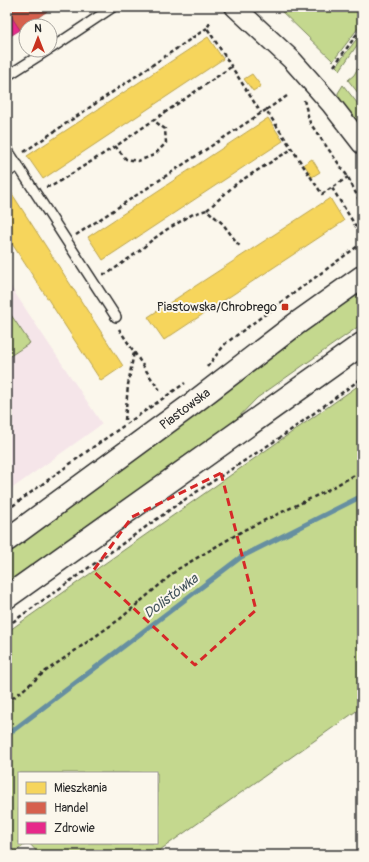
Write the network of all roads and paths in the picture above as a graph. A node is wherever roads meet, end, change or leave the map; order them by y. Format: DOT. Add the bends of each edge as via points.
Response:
graph roads {
  1 [pos="113,7"];
  2 [pos="236,7"];
  3 [pos="210,22"];
  4 [pos="362,27"];
  5 [pos="206,28"];
  6 [pos="58,43"];
  7 [pos="35,58"];
  8 [pos="334,66"];
  9 [pos="231,67"];
  10 [pos="7,76"];
  11 [pos="287,96"];
  12 [pos="266,110"];
  13 [pos="261,113"];
  14 [pos="153,120"];
  15 [pos="310,123"];
  16 [pos="362,144"];
  17 [pos="115,146"];
  18 [pos="7,149"];
  19 [pos="292,149"];
  20 [pos="16,163"];
  21 [pos="7,173"];
  22 [pos="348,177"];
  23 [pos="332,188"];
  24 [pos="34,189"];
  25 [pos="362,206"];
  26 [pos="206,210"];
  27 [pos="360,233"];
  28 [pos="68,241"];
  29 [pos="362,243"];
  30 [pos="241,248"];
  31 [pos="91,277"];
  32 [pos="362,277"];
  33 [pos="116,317"];
  34 [pos="119,329"];
  35 [pos="362,344"];
  36 [pos="134,352"];
  37 [pos="204,370"];
  38 [pos="362,378"];
  39 [pos="191,379"];
  40 [pos="162,393"];
  41 [pos="125,420"];
  42 [pos="362,471"];
  43 [pos="7,510"];
  44 [pos="7,540"];
  45 [pos="7,597"];
  46 [pos="7,626"];
  47 [pos="7,703"];
  1 -- 6 [label="lane"];
  2 -- 16 [label="street" via="292,60"];
  3 -- 5 [label="path"];
  4 -- 8 [label="path"];
  5 -- 9 [label="path"];
  5 -- 20 [label="path" via="27,150"];
  7 -- 10 [label="lane"];
  9 -- 13 [label="path"];
  9 -- 14 [label="path"];
  11 -- 12 [label="path"];
  12 -- 13 [label="path"];
  12 -- 19 [label="path"];
  13 -- 28 [label="path"];
  14 -- 17 [label="path"];
  14 -- 17 [label="path" via="165,129 166,143 154,155 138,161 126,160"];
  15 -- 22 [label="path"];
  17 -- 24 [label="path" via="52,186"];
  18 -- 20 [label="lane"];
  19 -- 23 [label="path" via="322,194"];
  19 -- 26 [label="path" via="236,183"];
  20 -- 21 [label="lane"];
  20 -- 24 [label="lane"];
  22 -- 23 [label="path"];
  22 -- 25 [label="path"];
  23 -- 27 [label="path"];
  24 -- 28 [label="lane"];
  26 -- 30 [label="path" via="223,224"];
  26 -- 31 [label="path" via="166,230 107,274"];
  28 -- 31 [label="lane"];
  29 -- 37 [label="path" via="226,343"];
  31 -- 33 [label="lane"];
  32 -- 44 [label="main road, Piastowska"];
  34 -- 36 [label="path"];
  35 -- 45 [label="main road"];
  36 -- 40 [label="path"];
  36 -- 41 [label="path"];
  38 -- 46 [label="path" via="284,434 178,504"];
  39 -- 43 [label="path"];
  42 -- 47 [label="path" via="246,529 178,569 120,620 46,671"];
}
